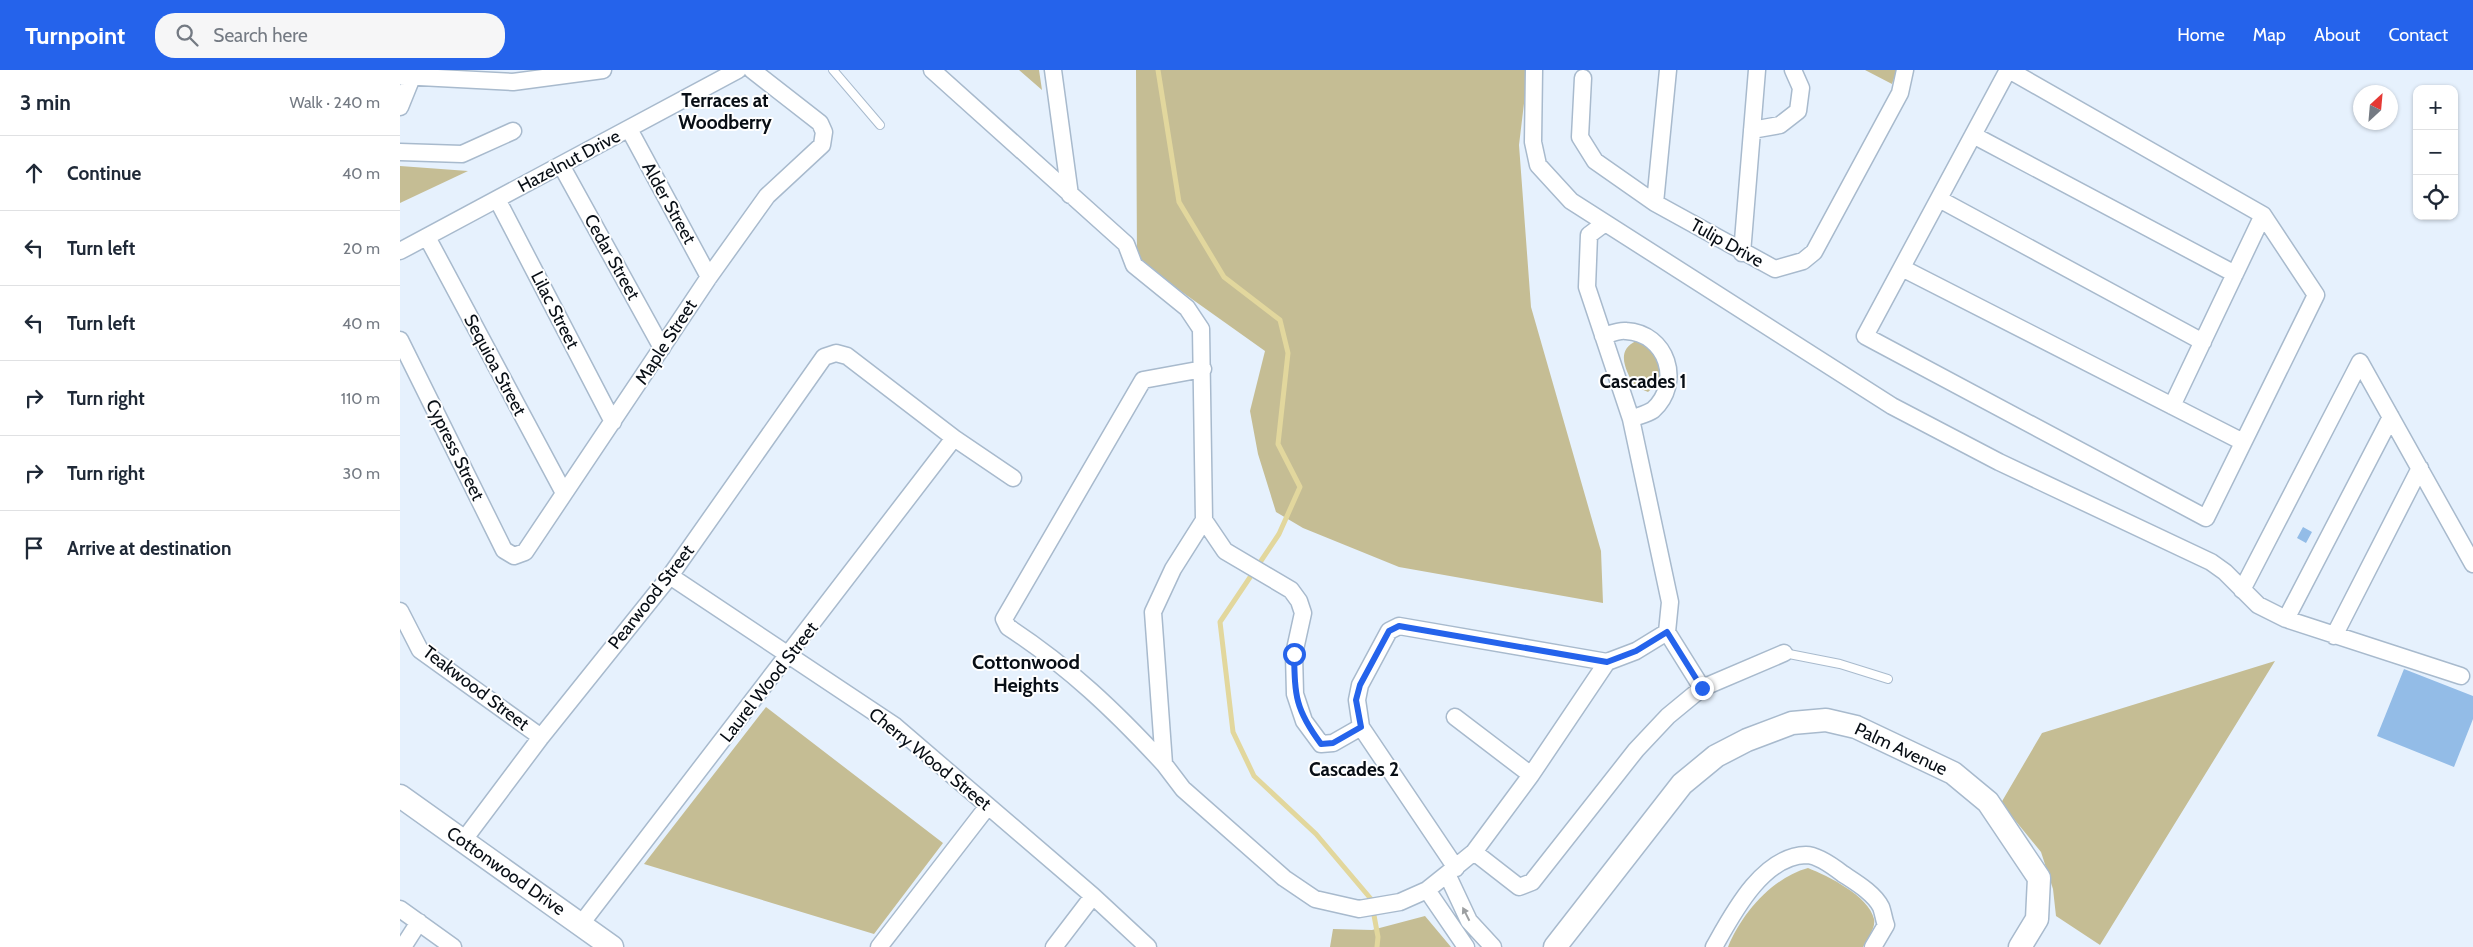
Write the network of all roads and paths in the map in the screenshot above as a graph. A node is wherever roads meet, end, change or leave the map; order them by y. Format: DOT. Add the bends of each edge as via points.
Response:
graph roads {
  1 [pos="603,70"];
  2 [pos="738,70"];
  3 [pos="752,70"];
  4 [pos="833,70"];
  5 [pos="932,70"];
  6 [pos="1053,70"];
  7 [pos="1534,70"];
  8 [pos="1668,70"];
  9 [pos="1757,70"];
  10 [pos="1793,70"];
  11 [pos="1905,70"];
  12 [pos="2008,70"];
  13 [pos="409,74"];
  14 [pos="1582,78"];
  15 [pos="400,107"];
  16 [pos="880,125"];
  17 [pos="629,129"];
  18 [pos="1752,130"];
  19 [pos="513,131"];
  20 [pos="1973,135"];
  21 [pos="400,152"];
  22 [pos="561,165"];
  23 [pos="1070,195"];
  24 [pos="497,199"];
  25 [pos="1939,199"];
  26 [pos="1655,203"];
  27 [pos="2263,215"];
  28 [pos="1605,223"];
  29 [pos="427,237"];
  30 [pos="400,251"];
  31 [pos="1742,253"];
  32 [pos="1902,268"];
  33 [pos="2235,274"];
  34 [pos="709,277"];
  35 [pos="1603,336"];
  36 [pos="400,340"];
  37 [pos="2202,342"];
  38 [pos="662,348"];
  39 [pos="1203,369"];
  40 [pos="2172,406"];
  41 [pos="2391,416"];
  42 [pos="1631,419"];
  43 [pos="613,422"];
  44 [pos="954,438"];
  45 [pos="2243,442"];
  46 [pos="2420,468"];
  47 [pos="1013,478"];
  48 [pos="564,493"];
  49 [pos="1204,520"];
  50 [pos="514,556"];
  51 [pos="2473,564"];
  52 [pos="670,576"];
  53 [pos="2242,590"];
  54 [pos="400,611"];
  55 [pos="2286,619"];
  56 [pos="1667,632"];
  57 [pos="2334,636"];
  58 [pos="1784,653"];
  59 [pos="790,655"];
  60 [pos="1607,662"];
  61 [pos="2461,676"];
  62 [pos="1888,679"];
  63 [pos="1702,688"];
  64 [pos="1455,717"];
  65 [pos="1361,727"];
  66 [pos="541,737"];
  67 [pos="1164,764"];
  68 [pos="1531,776"];
  69 [pos="400,796"];
  70 [pos="988,806"];
  71 [pos="463,841"];
  72 [pos="1474,852"];
  73 [pos="1451,871"];
  74 [pos="1426,890"];
  75 [pos="1093,896"];
  76 [pos="400,909"];
  77 [pos="419,922"];
  78 [pos="581,924"];
  79 [pos="403,947"];
  80 [pos="452,947"];
  81 [pos="612,947"];
  82 [pos="880,947"];
  83 [pos="1054,947"];
  84 [pos="1148,947"];
  85 [pos="1466,947"];
  86 [pos="1494,947"];
  87 [pos="1555,947"];
  88 [pos="1714,947"];
  89 [pos="1873,947"];
  90 [pos="2020,947"];
  1 -- 13 [label="street" via="513,82"];
  2 -- 17 [label="street, Hazelnut Drive"];
  3 -- 34 [label="street, Maple Street" via="820,123 824,132 822,145 767,196"];
  4 -- 16 [label="lane"];
  5 -- 23 [label="street"];
  6 -- 23 [label="street"];
  7 -- 28 [label="street" via="1533,142 1538,166 1571,201"];
  8 -- 26 [label="street"];
  9 -- 18 [label="street"];
  10 -- 18 [label="street" via="1801,88 1798,111 1780,125"];
  11 -- 31 [label="street, Tulip Drive" via="1900,93 1814,252 1804,262 1775,269"];
  12 -- 20 [label="street"];
  12 -- 27 [label="street"];
  13 -- 15 [label="street"];
  14 -- 26 [label="street, Tulip Drive" via="1580,137 1595,161"];
  17 -- 22 [label="street, Hazelnut Drive"];
  17 -- 34 [label="street, Alder Street"];
  18 -- 31 [label="street"];
  19 -- 21 [label="street" via="462,154"];
  20 -- 25 [label="street"];
  20 -- 33 [label="street"];
  22 -- 24 [label="street, Hazelnut Drive"];
  22 -- 38 [label="street, Cedar Street"];
  23 -- 39 [label="street" via="1126,244 1134,266 1187,308 1201,329"];
  24 -- 29 [label="street, Hazelnut Drive"];
  24 -- 43 [label="street, Lilac Street"];
  25 -- 32 [label="street"];
  25 -- 37 [label="street"];
  26 -- 31 [label="street, Tulip Drive"];
  27 -- 33 [label="street"];
  27 -- 45 [label="street" via="2316,295"];
  28 -- 35 [label="street" via="1589,235 1587,287"];
  28 -- 53 [label="street" via="1892,406 1999,462 2211,562"];
  29 -- 30 [label="street, Hazelnut Drive"];
  29 -- 48 [label="street, Sequioa Street"];
  32 -- 40 [label="street"];
  32 -- 45 [label="street" via="1865,336 2206,518"];
  33 -- 37 [label="street"];
  34 -- 38 [label="street, Maple Street"];
  35 -- 42 [label="street"];
  35 -- 42 [label="street" via="1625,330 1646,336 1663,351 1670,372 1666,394 1652,411"];
  36 -- 50 [label="street, Cypress Street" via="504,550"];
  37 -- 40 [label="street"];
  38 -- 43 [label="street, Maple Street"];
  39 -- 49 [label="street"];
  39 -- 67 [label="street" via="1143,380 1004,619 1008,627 1067,668"];
  40 -- 45 [label="street"];
  41 -- 46 [label="street"];
  41 -- 53 [label="street" via="2360,362"];
  41 -- 55 [label="street"];
  42 -- 56 [label="street" via="1670,602"];
  43 -- 48 [label="street, Maple Street"];
  44 -- 47 [label="street"];
  44 -- 52 [label="street, Pearwood Street" via="847,356 836,353 824,357"];
  44 -- 59 [label="street, Laurel Wood Street"];
  46 -- 51 [label="street"];
  46 -- 57 [label="street"];
  48 -- 50 [label="street, Maple Street" via="525,552"];
  49 -- 65 [label="street" via="1225,551 1291,590 1299,601 1303,613 1294,654 1295,694 1304,721 1321,744 1333,743"];
  49 -- 67 [label="street" via="1173,569 1153,612"];
  52 -- 59 [label="street, Cherry Wood Street"];
  52 -- 66 [label="street, Pearwood Street"];
  53 -- 55 [label="street" via="2258,605"];
  54 -- 66 [label="street, Teakwood Street" via="420,650"];
  55 -- 57 [label="street"];
  56 -- 60 [label="street" via="1636,651"];
  56 -- 63 [label="street"];
  57 -- 61 [label="street"];
  58 -- 62 [label="lane" via="1840,664"];
  58 -- 63 [label="street"];
  59 -- 70 [label="street, Cherry Wood Street" via="895,726"];
  59 -- 78 [label="street, Laurel Wood Street"];
  60 -- 65 [label="street" via="1399,626 1389,631 1360,685 1356,700"];
  60 -- 68 [label="street"];
  63 -- 72 [label="street" via="1668,716 1636,750 1532,882 1519,886"];
  64 -- 68 [label="street"];
  65 -- 73 [label="street"];
  66 -- 71 [label="street, Pearwood Street"];
  67 -- 74 [label="street" via="1183,790 1284,878 1315,899 1359,909 1400,902"];
  68 -- 72 [label="street"];
  69 -- 71 [label="street, Cottonwood Drive"];
  70 -- 75 [label="street, Cherry Wood Street"];
  70 -- 82 [label="street"];
  71 -- 78 [label="street, Cottonwood Drive"];
  72 -- 73 [label="street"];
  73 -- 74 [label="street"];
  86 -- 73 [label="street, one-way" via="1469,921"];
  74 -- 85 [label="street"];
  75 -- 83 [label="street"];
  75 -- 84 [label="street, Cherry Wood Street"];
  76 -- 77 [label="street"];
  77 -- 79 [label="street"];
  77 -- 80 [label="street"];
  78 -- 81 [label="street, Cottonwood Drive"];
  87 -- 90 [label="street, Palm Avenue" via="1682,784 1716,756 1747,740 1792,723 1826,720 1856,727 1953,773 1988,802 2040,878 2037,919"];
  88 -- 89 [label="street" via="1742,899 1766,873 1789,859 1807,855 1859,885 1880,906 1886,925"];
}
